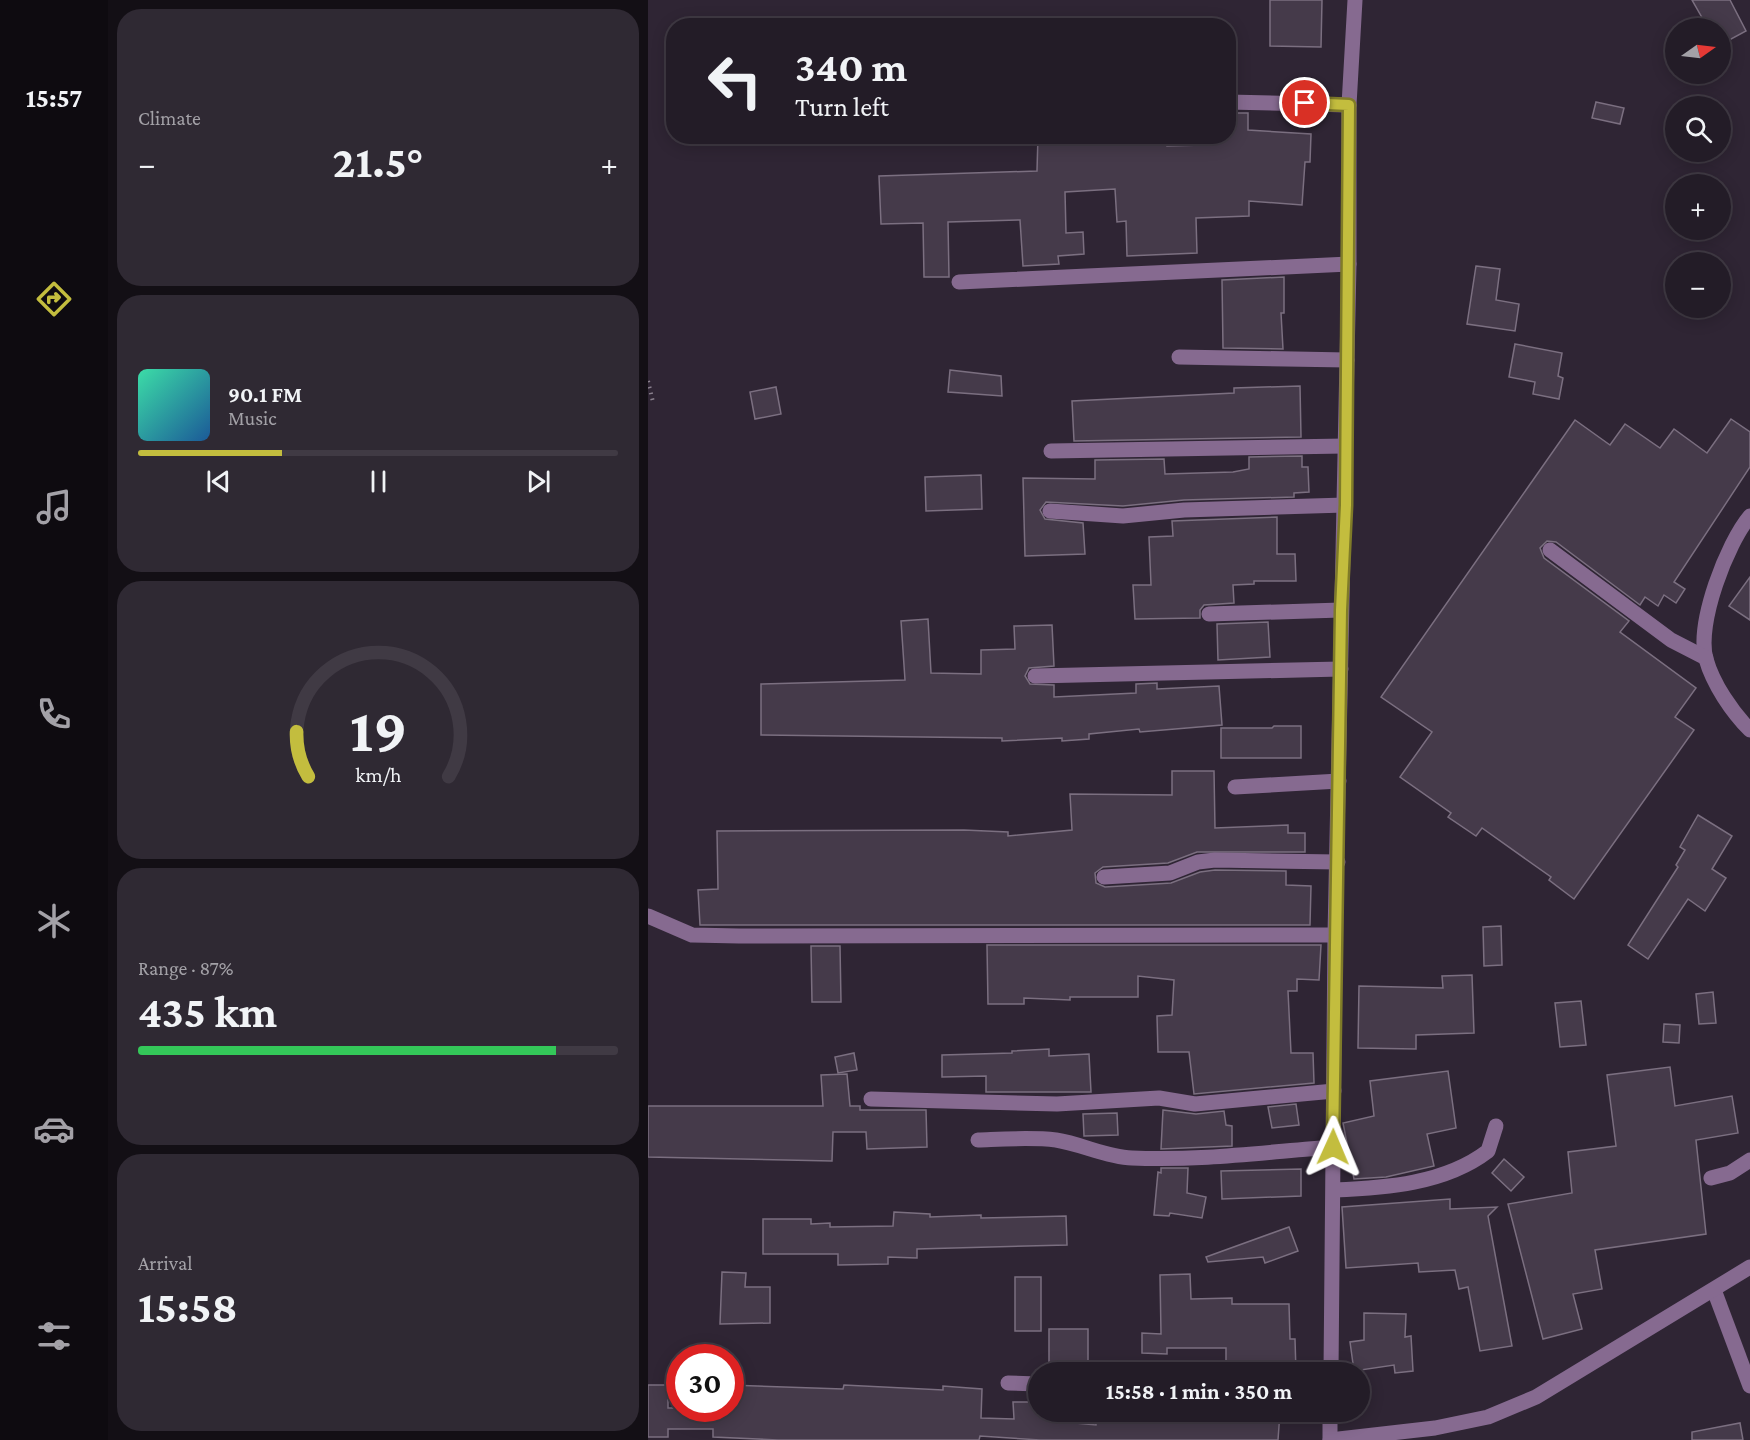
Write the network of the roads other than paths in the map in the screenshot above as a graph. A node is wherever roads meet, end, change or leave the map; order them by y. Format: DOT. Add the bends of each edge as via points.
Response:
graph roads {
  1 [pos="1355,0"];
  2 [pos="1236,102"];
  3 [pos="1349,105"];
  4 [pos="1349,264"];
  5 [pos="959,282"];
  6 [pos="1179,357"];
  7 [pos="1347,360"];
  8 [pos="1345,446"];
  9 [pos="1051,451"];
  10 [pos="1346,505"];
  11 [pos="1050,511"];
  12 [pos="1750,516"];
  13 [pos="1550,550"];
  14 [pos="1341,610"];
  15 [pos="1209,614"];
  16 [pos="1706,658"];
  17 [pos="1341,669"];
  18 [pos="1035,676"];
  19 [pos="1750,730"];
  20 [pos="1339,781"];
  21 [pos="1235,787"];
  22 [pos="1338,862"];
  23 [pos="1104,877"];
  24 [pos="648,916"];
  25 [pos="1335,935"];
  26 [pos="1334,1091"];
  27 [pos="871,1099"];
  28 [pos="1496,1126"];
  29 [pos="978,1140"];
  30 [pos="1333,1147"];
  31 [pos="1750,1160"];
  32 [pos="1710,1178"];
  33 [pos="1334,1190"];
  34 [pos="1750,1267"];
  35 [pos="1714,1290"];
  36 [pos="1331,1362"];
  37 [pos="1008,1383"];
  38 [pos="1028,1384"];
  39 [pos="1750,1386"];
  40 [pos="1330,1422"];
  41 [pos="1330,1440"];
  1 -- 3 [label="street"];
  2 -- 3 [label="street"];
  3 -- 4 [label="street"];
  4 -- 5 [label="street"];
  4 -- 7 [label="street"];
  6 -- 7 [label="street"];
  7 -- 8 [label="street"];
  8 -- 9 [label="street"];
  8 -- 10 [label="street"];
  10 -- 11 [label="street" via="1123,516"];
  10 -- 14 [label="street"];
  12 -- 16 [label="street" via="1737,531 1714,588 1704,645"];
  13 -- 16 [label="street" via="1671,640"];
  14 -- 15 [label="street"];
  14 -- 17 [label="street"];
  16 -- 19 [label="street" via="1714,681"];
  17 -- 18 [label="street"];
  17 -- 20 [label="street"];
  20 -- 21 [label="street"];
  20 -- 22 [label="street"];
  22 -- 23 [label="street" via="1215,860 1170,873"];
  22 -- 25 [label="street"];
  24 -- 25 [label="street" via="692,935"];
  25 -- 26 [label="street"];
  26 -- 27 [label="street" via="1195,1104 1159,1098 1057,1104"];
  26 -- 30 [label="street"];
  28 -- 33 [label="street" via="1488,1151 1459,1168 1392,1187"];
  29 -- 30 [label="street" via="1057,1140 1109,1155 1156,1159"];
  30 -- 33 [label="street"];
  31 -- 32 [label="street" via="1730,1173"];
  33 -- 36 [label="street"];
  34 -- 35 [label="street"];
  35 -- 39 [label="street"];
  35 -- 41 [label="street" via="1536,1397 1488,1417 1435,1428"];
  37 -- 38 [label="street"];
  40 -- 41 [label="street"];
}
